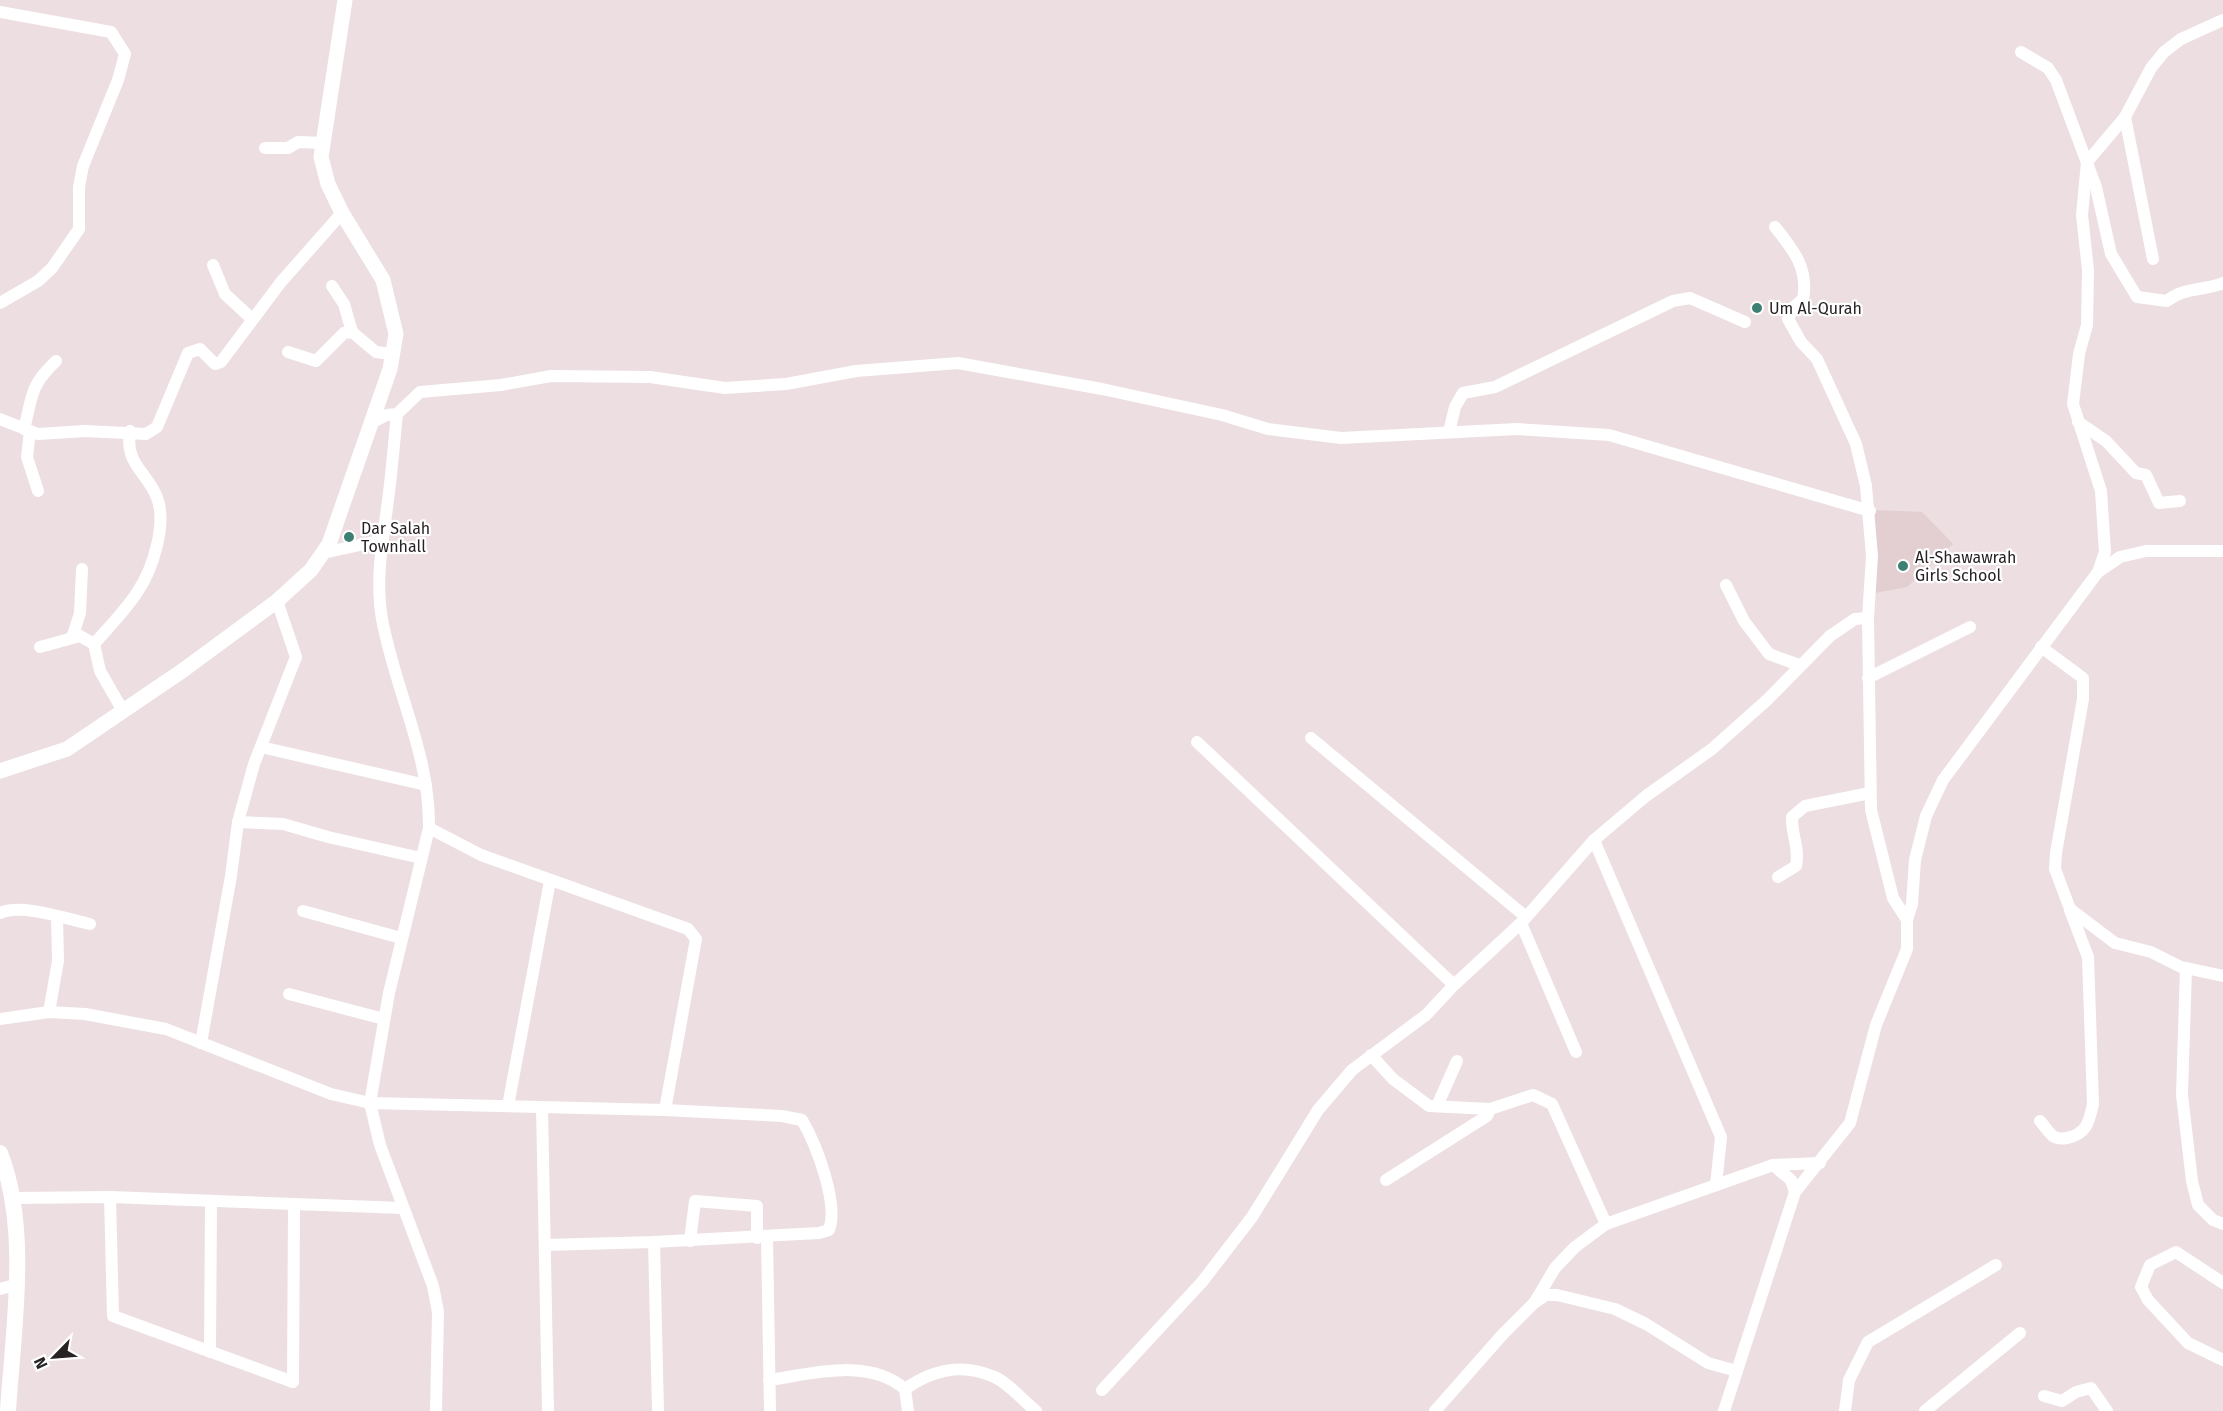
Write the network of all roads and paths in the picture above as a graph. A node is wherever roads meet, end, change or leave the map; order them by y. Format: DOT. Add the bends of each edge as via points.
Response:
graph roads {
  1 [pos="345,0"];
  2 [pos="0,12"];
  3 [pos="2223,20"];
  4 [pos="2022,52"];
  5 [pos="2125,117"];
  6 [pos="323,143"];
  7 [pos="265,148"];
  8 [pos="2087,162"];
  9 [pos="342,213"];
  10 [pos="1776,227"];
  11 [pos="2153,260"];
  12 [pos="213,265"];
  13 [pos="2223,284"];
  14 [pos="332,285"];
  15 [pos="0,303"];
  16 [pos="252,319"];
  17 [pos="1745,322"];
  18 [pos="352,332"];
  19 [pos="288,352"];
  20 [pos="392,354"];
  21 [pos="56,361"];
  22 [pos="398,414"];
  23 [pos="0,419"];
  24 [pos="373,422"];
  25 [pos="2078,422"];
  26 [pos="27,430"];
  27 [pos="130,431"];
  28 [pos="1449,432"];
  29 [pos="38,491"];
  30 [pos="2180,501"];
  31 [pos="1870,511"];
  32 [pos="382,540"];
  33 [pos="2223,551"];
  34 [pos="323,553"];
  35 [pos="82,569"];
  36 [pos="2098,572"];
  37 [pos="1725,585"];
  38 [pos="277,601"];
  39 [pos="1868,618"];
  40 [pos="1970,627"];
  41 [pos="72,638"];
  42 [pos="94,644"];
  43 [pos="40,646"];
  44 [pos="2041,647"];
  45 [pos="1799,665"];
  46 [pos="1868,678"];
  47 [pos="123,711"];
  48 [pos="1311,738"];
  49 [pos="1197,742"];
  50 [pos="261,747"];
  51 [pos="0,771"];
  52 [pos="426,784"];
  53 [pos="1870,793"];
  54 [pos="238,822"];
  55 [pos="429,828"];
  56 [pos="1594,840"];
  57 [pos="421,858"];
  58 [pos="1778,877"];
  59 [pos="550,880"];
  60 [pos="2070,909"];
  61 [pos="303,911"];
  62 [pos="0,913"];
  63 [pos="57,917"];
  64 [pos="1524,920"];
  65 [pos="1907,920"];
  66 [pos="90,924"];
  67 [pos="401,938"];
  68 [pos="2186,968"];
  69 [pos="2223,976"];
  70 [pos="1454,985"];
  71 [pos="289,994"];
  72 [pos="49,1012"];
  73 [pos="0,1019"];
  74 [pos="384,1019"];
  75 [pos="201,1043"];
  76 [pos="1576,1052"];
  77 [pos="1371,1055"];
  78 [pos="1457,1061"];
  79 [pos="370,1103"];
  80 [pos="508,1106"];
  81 [pos="1437,1106"];
  82 [pos="542,1107"];
  83 [pos="1490,1109"];
  84 [pos="665,1110"];
  85 [pos="2040,1121"];
  86 [pos="0,1153"];
  87 [pos="1820,1162"];
  88 [pos="1773,1165"];
  89 [pos="1386,1180"];
  90 [pos="1716,1185"];
  91 [pos="1795,1192"];
  92 [pos="110,1197"];
  93 [pos="12,1198"];
  94 [pos="211,1203"];
  95 [pos="294,1205"];
  96 [pos="403,1208"];
  97 [pos="1606,1224"];
  98 [pos="2223,1224"];
  99 [pos="762,1238"];
  100 [pos="690,1241"];
  101 [pos="654,1242"];
  102 [pos="545,1245"];
  103 [pos="1996,1265"];
  104 [pos="2223,1283"];
  105 [pos="8,1287"];
  106 [pos="1534,1303"];
  107 [pos="2020,1333"];
  108 [pos="210,1352"];
  109 [pos="2223,1360"];
  110 [pos="1737,1371"];
  111 [pos="769,1380"];
  112 [pos="905,1389"];
  113 [pos="1102,1390"];
  114 [pos="2044,1396"];
  115 [pos="8,1411"];
  116 [pos="436,1411"];
  117 [pos="548,1411"];
  118 [pos="658,1411"];
  119 [pos="770,1411"];
  120 [pos="908,1411"];
  121 [pos="1036,1411"];
  122 [pos="1435,1411"];
  123 [pos="1724,1411"];
  124 [pos="1845,1411"];
  125 [pos="1925,1411"];
  126 [pos="2107,1411"];
  1 -- 6 [label="street"];
  2 -- 15 [label="street" via="111,32 125,54 83,166 79,229 52,268"];
  3 -- 5 [label="street" via="2181,39 2164,52"];
  4 -- 8 [label="street" via="2048,68 2056,80"];
  5 -- 8 [label="street"];
  5 -- 11 [label="street"];
  6 -- 7 [label="street" via="298,141 288,148"];
  6 -- 9 [label="street" via="321,157 328,184"];
  8 -- 13 [label="street" via="2111,254 2137,297 2166,301 2175,293"];
  8 -- 25 [label="street" via="2082,215 2088,270 2087,326 2073,404"];
  9 -- 16 [label="street"];
  9 -- 20 [label="street" via="383,280 396,334"];
  10 -- 31 [label="street" via="1796,253 1804,272 1803,299 1788,319 1817,359 1856,444"];
  12 -- 16 [label="street" via="225,294"];
  14 -- 18 [label="street" via="345,304"];
  16 -- 27 [label="street" via="221,362 215,364 200,349 188,353 157,428 146,434"];
  17 -- 28 [label="street" via="1690,298 1673,301 1495,387 1463,393"];
  18 -- 19 [label="street" via="344,333 316,361"];
  18 -- 20 [label="street" via="376,352"];
  20 -- 24 [label="street"];
  21 -- 26 [label="street" via="39,377 30,394"];
  22 -- 24 [label="street"];
  22 -- 28 [label="street" via="420,392 551,376 650,377 725,388 958,363 1102,389 1268,429 1341,438"];
  22 -- 32 [label="street"];
  23 -- 26 [label="street"];
  24 -- 34 [label="street"];
  25 -- 30 [label="street" via="2106,441 2136,473 2146,475 2159,503"];
  25 -- 36 [label="street" via="2101,491 2105,552"];
  26 -- 27 [label="street" via="38,434"];
  26 -- 29 [label="street" via="27,457"];
  27 -- 42 [label="street" via="128,444 135,466 156,495 160,540 138,592"];
  28 -- 31 [label="street" via="1517,429 1609,435"];
  31 -- 39 [label="street"];
  32 -- 34 [label="street"];
  32 -- 52 [label="street" via="382,618 415,729"];
  33 -- 36 [label="street" via="2146,551 2120,557"];
  34 -- 38 [label="street" via="311,570"];
  35 -- 41 [label="street" via="80,613"];
  36 -- 44 [label="street"];
  37 -- 45 [label="street" via="1744,621 1769,654"];
  38 -- 47 [label="street"];
  38 -- 50 [label="street" via="296,657"];
  39 -- 45 [label="street" via="1856,619 1830,636"];
  39 -- 46 [label="street"];
  40 -- 46 [label="street"];
  41 -- 42 [label="street" via="80,636"];
  41 -- 43 [label="street"];
  42 -- 47 [label="street" via="100,671"];
  44 -- 60 [label="street" via="2083,678 2083,699 2055,869"];
  44 -- 65 [label="street" via="1943,780 1923,827"];
  45 -- 56 [label="street" via="1712,749"];
  46 -- 53 [label="street"];
  47 -- 51 [label="street" via="67,749"];
  48 -- 64 [label="street"];
  49 -- 70 [label="street"];
  50 -- 52 [label="street"];
  50 -- 54 [label="street"];
  52 -- 55 [label="street"];
  53 -- 58 [label="street" via="1805,806 1792,817 1798,850 1796,866"];
  53 -- 65 [label="street" via="1893,898"];
  54 -- 57 [label="street" via="284,824"];
  54 -- 75 [label="street"];
  55 -- 57 [label="street"];
  55 -- 59 [label="street" via="481,855"];
  56 -- 64 [label="street"];
  56 -- 90 [label="street" via="1721,1137"];
  57 -- 67 [label="street"];
  59 -- 80 [label="street"];
  59 -- 84 [label="street" via="688,929 696,939"];
  60 -- 68 [label="street" via="2115,943 2151,952"];
  60 -- 85 [label="street" via="2088,957 2093,1104 2089,1123 2075,1136 2054,1136"];
  61 -- 67 [label="street"];
  62 -- 63 [label="street" via="30,911"];
  63 -- 66 [label="street"];
  63 -- 72 [label="street" via="58,961"];
  64 -- 70 [label="street"];
  64 -- 76 [label="street"];
  65 -- 87 [label="street" via="1907,950 1876,1024 1851,1123"];
  67 -- 74 [label="street"];
  68 -- 69 [label="street"];
  68 -- 98 [label="street" via="2182,1095 2192,1180 2198,1205"];
  70 -- 77 [label="street" via="1426,1015"];
  71 -- 74 [label="street"];
  72 -- 73 [label="street"];
  72 -- 75 [label="street" via="128,1021 166,1029"];
  74 -- 79 [label="street"];
  75 -- 79 [label="street" via="332,1094"];
  77 -- 81 [label="street" via="1393,1079 1429,1106"];
  77 -- 113 [label="street" via="1323,1103 1251,1217 1202,1282"];
  78 -- 81 [label="street"];
  79 -- 80 [label="street"];
  79 -- 96 [label="street" via="380,1145"];
  80 -- 82 [label="street"];
  81 -- 83 [label="street"];
  82 -- 84 [label="street"];
  82 -- 102 [label="street"];
  83 -- 89 [label="street" via="1487,1116"];
  83 -- 97 [label="street" via="1533,1095 1552,1104"];
  84 -- 99 [label="street" via="802,1120 823,1169 833,1221 829,1230 819,1233"];
  86 -- 93 [label="main road"];
  87 -- 88 [label="street"];
  87 -- 91 [label="street"];
  88 -- 90 [label="street"];
  88 -- 91 [label="street" via="1791,1180"];
  90 -- 97 [label="street"];
  91 -- 110 [label="street"];
  92 -- 93 [label="street"];
  92 -- 94 [label="street"];
  92 -- 108 [label="street" via="113,1316"];
  93 -- 105 [label="main road" via="17,1252"];
  94 -- 95 [label="street"];
  94 -- 108 [label="street"];
  95 -- 96 [label="street"];
  95 -- 108 [label="street" via="293,1382"];
  96 -- 116 [label="street" via="425,1261 438,1312"];
  97 -- 106 [label="street" via="1562,1261"];
  99 -- 100 [label="street"];
  99 -- 100 [label="street" via="757,1206 695,1201"];
  99 -- 111 [label="street"];
  100 -- 101 [label="street"];
  101 -- 102 [label="street"];
  101 -- 118 [label="street"];
  102 -- 117 [label="street"];
  103 -- 124 [label="street" via="1868,1342 1849,1380"];
  104 -- 109 [label="street" via="2175,1252 2150,1265 2141,1287 2188,1343"];
  105 -- 115 [label="main road"];
  106 -- 110 [label="street" via="1546,1295 1557,1295 1615,1309 1708,1363"];
  106 -- 122 [label="street"];
  107 -- 125 [label="street"];
  110 -- 123 [label="street"];
  111 -- 112 [label="street" via="852,1370 888,1377"];
  111 -- 119 [label="street"];
  112 -- 120 [label="street"];
  112 -- 121 [label="street" via="925,1375 956,1369 994,1376"];
  114 -- 126 [label="street" via="2062,1401 2091,1388"];
}
